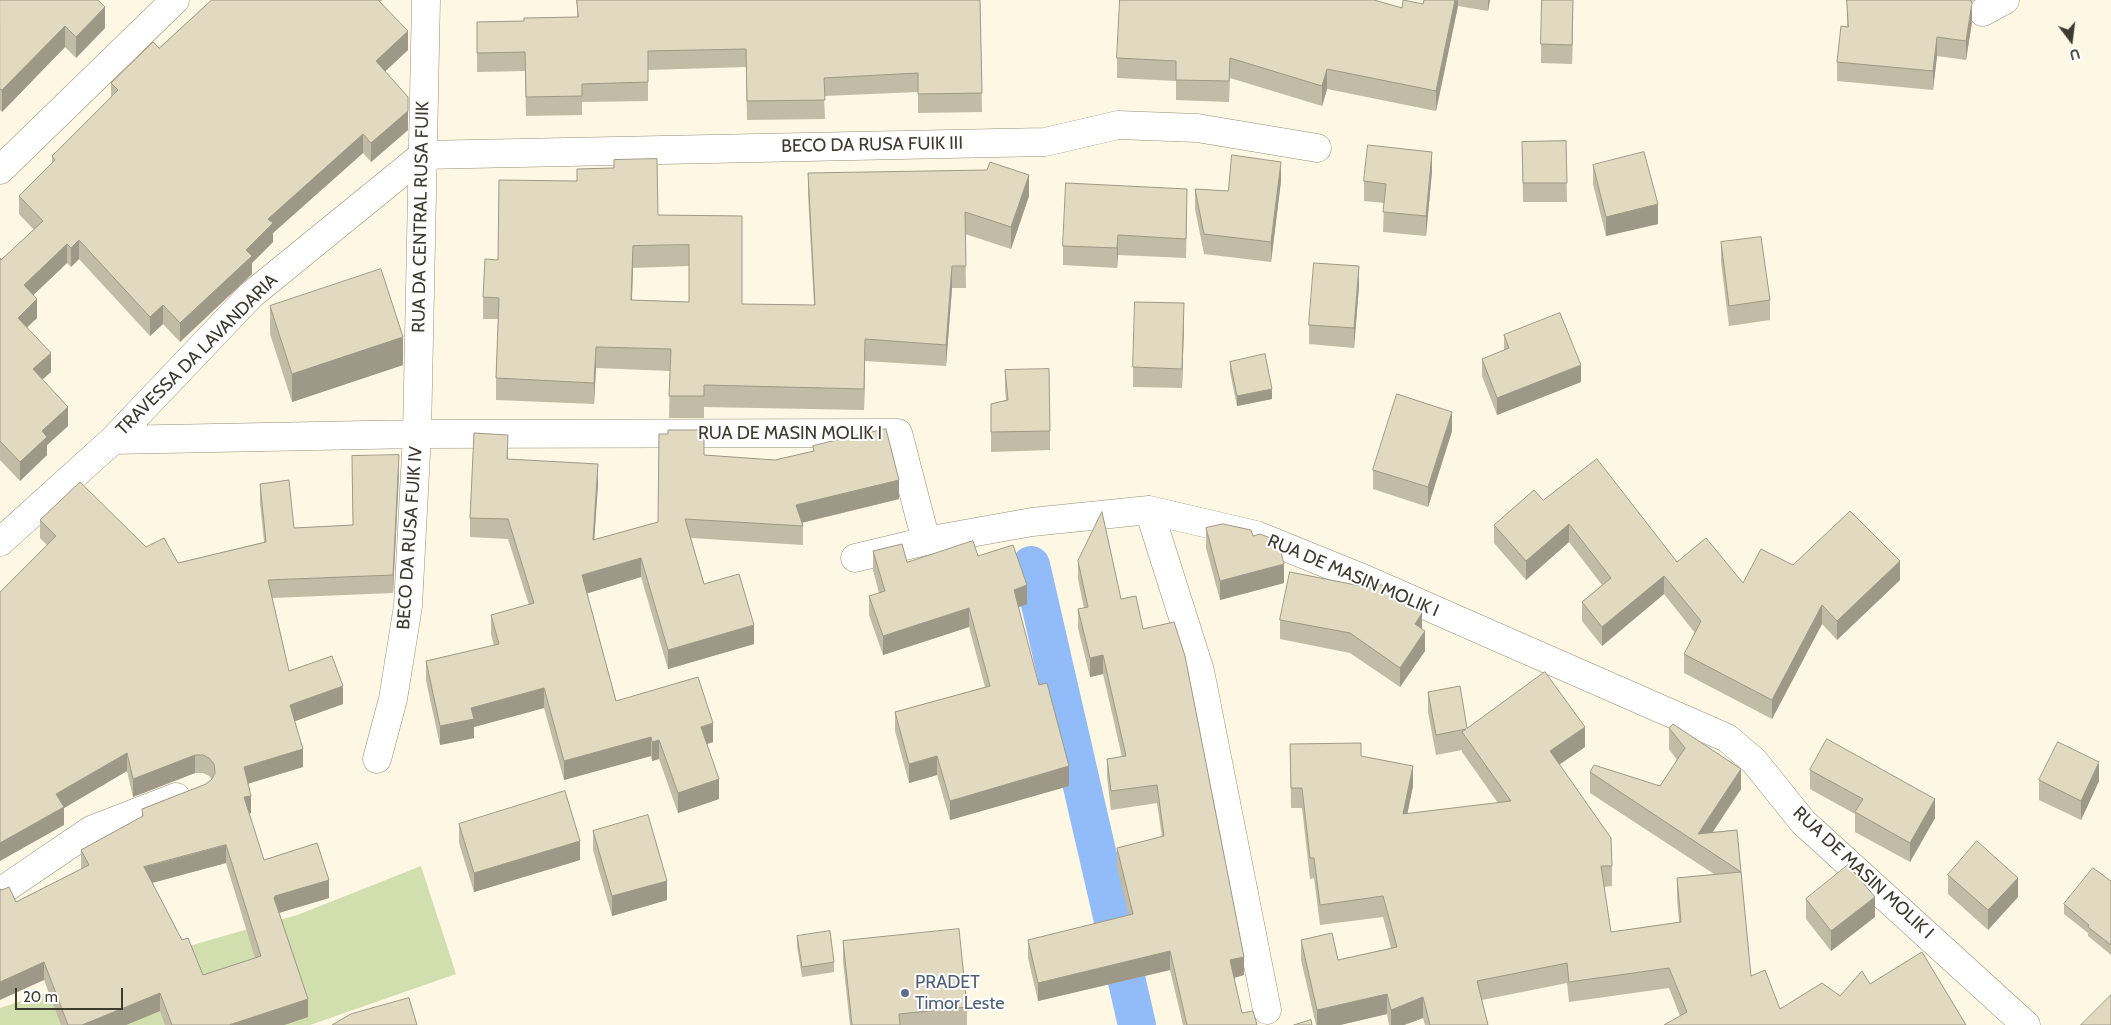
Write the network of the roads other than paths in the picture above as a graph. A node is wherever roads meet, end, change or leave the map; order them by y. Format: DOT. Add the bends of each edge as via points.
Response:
graph roads {
  1 [pos="175,0"];
  2 [pos="426,0"];
  3 [pos="1317,148"];
  4 [pos="423,155"];
  5 [pos="0,170"];
  6 [pos="417,434"];
  7 [pos="113,440"];
  8 [pos="1149,510"];
  9 [pos="926,541"];
  10 [pos="0,542"];
  11 [pos="855,558"];
  12 [pos="377,759"];
  13 [pos="200,788"];
  14 [pos="0,892"];
  15 [pos="1267,1010"];
  16 [pos="2026,1025"];
  1 -- 5 [label="street"];
  2 -- 4 [label="street, RUA DA CENTRAL RUSA FUIK"];
  3 -- 4 [label="street, BECO DA RUSA FUIK III" via="1197,128 1118,125 1045,142"];
  4 -- 6 [label="street, RUA DA CENTRAL RUSA FUIK"];
  4 -- 7 [label="street, TRAVESSA DA LAVANDARIA" via="251,295"];
  6 -- 7 [label="street"];
  6 -- 9 [label="street, RUA DE MASIN MOLIK I" via="898,433"];
  6 -- 12 [label="street, BECO DA RUSA FUIK IV" via="408,606 393,699"];
  7 -- 10 [label="street, TRAVESSA DA LAVANDARIA"];
  8 -- 9 [label="street, RUA DE MASIN MOLIK I" via="1032,522"];
  8 -- 15 [label="street" via="1200,671"];
  8 -- 16 [label="street, RUA DE MASIN MOLIK I" via="1256,536 1368,580 1727,738 1754,761 1803,822"];
  9 -- 11 [label="street"];
  13 -- 14 [label="street" via="90,830"];
}
